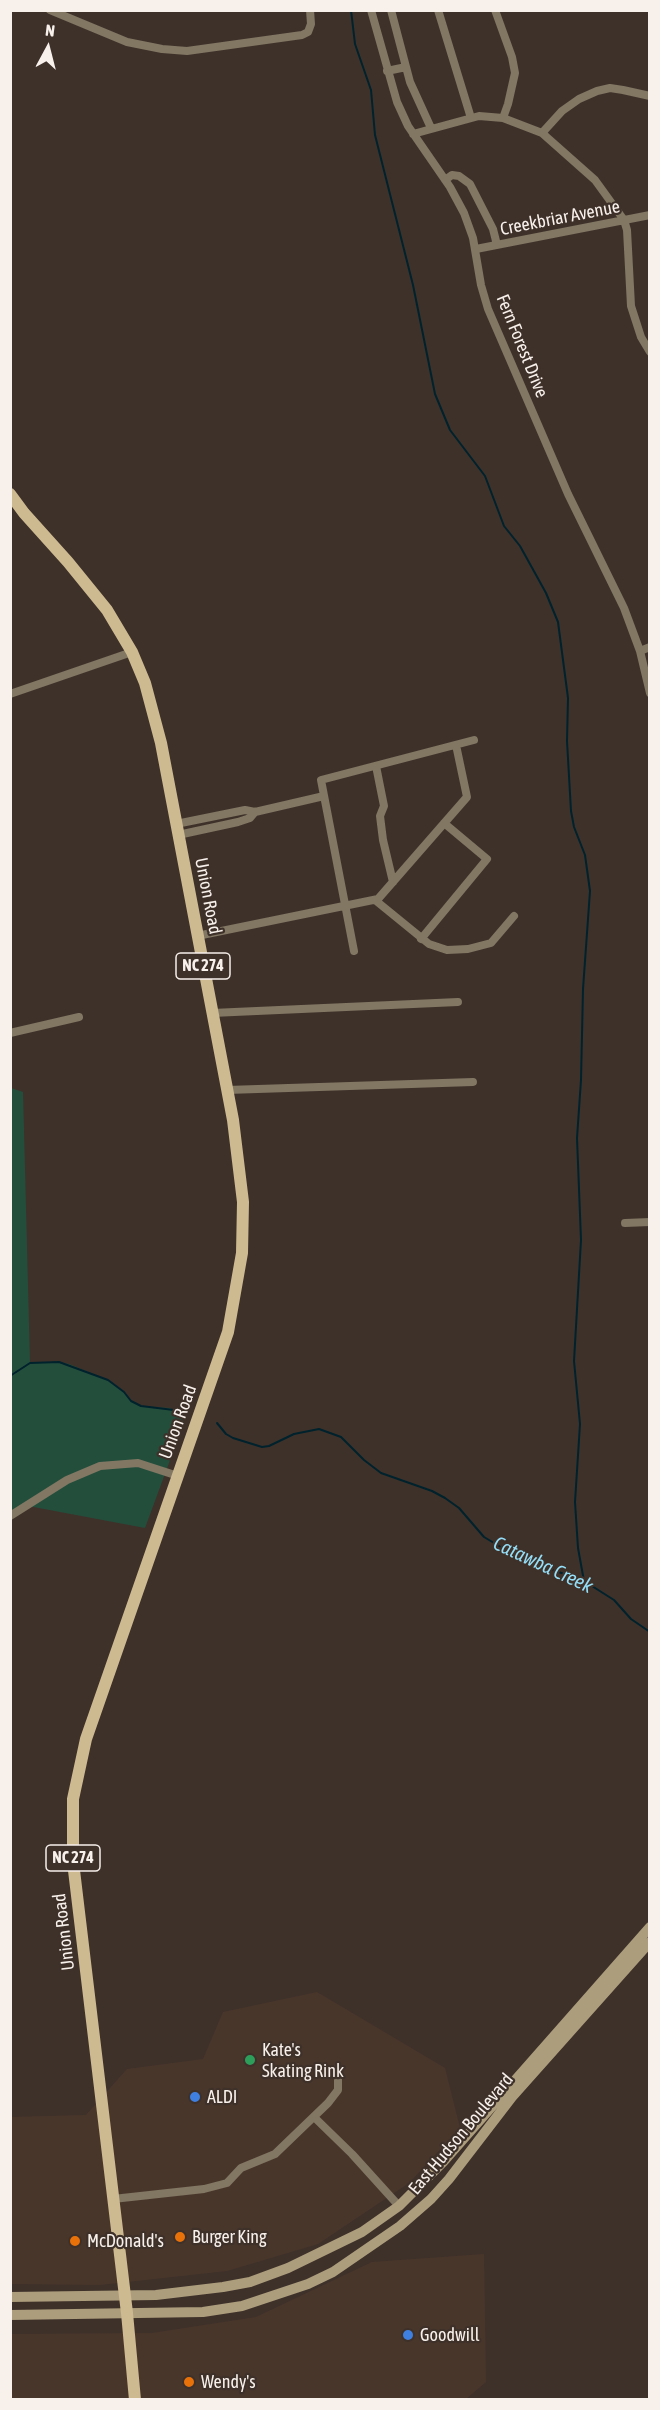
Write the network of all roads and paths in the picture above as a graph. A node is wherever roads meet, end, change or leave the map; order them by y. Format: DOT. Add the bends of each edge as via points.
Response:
graph roads {
  1 [pos="50,10"];
  2 [pos="310,10"];
  3 [pos="371,10"];
  4 [pos="391,10"];
  5 [pos="438,10"];
  6 [pos="495,10"];
  7 [pos="406,67"];
  8 [pos="387,71"];
  9 [pos="650,96"];
  10 [pos="471,118"];
  11 [pos="503,118"];
  12 [pos="431,128"];
  13 [pos="542,133"];
  14 [pos="414,134"];
  15 [pos="445,180"];
  16 [pos="650,215"];
  17 [pos="624,220"];
  18 [pos="497,245"];
  19 [pos="476,249"];
  20 [pos="650,352"];
  21 [pos="10,494"];
  22 [pos="650,647"];
  23 [pos="640,651"];
  24 [pos="132,652"];
  25 [pos="650,693"];
  26 [pos="10,694"];
  27 [pos="474,740"];
  28 [pos="456,745"];
  29 [pos="376,766"];
  30 [pos="324,796"];
  31 [pos="444,823"];
  32 [pos="177,830"];
  33 [pos="393,882"];
  34 [pos="375,900"];
  35 [pos="346,906"];
  36 [pos="514,916"];
  37 [pos="197,936"];
  38 [pos="422,939"];
  39 [pos="354,951"];
  40 [pos="458,1002"];
  41 [pos="212,1013"];
  42 [pos="79,1017"];
  43 [pos="10,1033"];
  44 [pos="473,1082"];
  45 [pos="227,1090"];
  46 [pos="650,1222"];
  47 [pos="625,1223"];
  48 [pos="178,1476"];
  49 [pos="10,1516"];
  50 [pos="648,1935"];
  51 [pos="338,2068"];
  52 [pos="314,2117"];
  53 [pos="113,2199"];
  54 [pos="399,2206"];
  55 [pos="124,2295"];
  56 [pos="10,2297"];
  57 [pos="127,2313"];
  58 [pos="10,2315"];
  59 [pos="135,2400"];
  1 -- 2 [label="street" via="127,42 172,51 208,50 298,36 308,32"];
  3 -- 8 [label="street, Fern Forest Drive"];
  4 -- 7 [label="street"];
  5 -- 10 [label="street"];
  6 -- 11 [label="street" via="515,73"];
  7 -- 8 [label="street"];
  7 -- 12 [label="street"];
  8 -- 14 [label="street, Fern Forest Drive" via="397,102"];
  9 -- 13 [label="street" via="610,88 597,91 562,111"];
  10 -- 11 [label="street"];
  10 -- 12 [label="street"];
  11 -- 13 [label="street"];
  12 -- 14 [label="street"];
  13 -- 17 [label="street" via="595,180"];
  14 -- 15 [label="street, Fern Forest Drive"];
  15 -- 18 [label="street" via="459,176 470,184"];
  15 -- 19 [label="street, Fern Forest Drive" via="464,213"];
  16 -- 17 [label="street, Creekbriar Avenue"];
  17 -- 18 [label="street, Creekbriar Avenue"];
  17 -- 20 [label="street" via="631,306"];
  18 -- 19 [label="street, Creekbriar Avenue"];
  19 -- 23 [label="street, Fern Forest Drive" via="482,285 496,328"];
  21 -- 24 [label="main road, Union Road / NC 274" via="86,583 113,618"];
  22 -- 23 [label="street"];
  23 -- 25 [label="street, Fern Forest Drive"];
  24 -- 26 [label="street"];
  24 -- 32 [label="main road, Union Road / NC 274" via="153,713"];
  27 -- 28 [label="street"];
  28 -- 29 [label="street"];
  28 -- 31 [label="street" via="466,797"];
  29 -- 30 [label="street" via="321,780"];
  29 -- 33 [label="street" via="384,806 380,816 383,840"];
  30 -- 32 [label="street" via="255,812 238,822"];
  30 -- 35 [label="street"];
  31 -- 33 [label="street"];
  31 -- 38 [label="street" via="487,859"];
  32 -- 37 [label="main road, Union Road / NC 274"];
  33 -- 34 [label="street"];
  34 -- 35 [label="street"];
  34 -- 38 [label="street"];
  35 -- 37 [label="street"];
  35 -- 39 [label="street"];
  36 -- 38 [label="street" via="491,943 480,946 447,950"];
  37 -- 41 [label="main road, Union Road / NC 274"];
  40 -- 41 [label="street"];
  41 -- 45 [label="main road, Union Road / NC 274"];
  42 -- 43 [label="street"];
  44 -- 45 [label="street"];
  45 -- 48 [label="main road, Union Road / NC 274" via="243,1202 242,1253 221,1354"];
  46 -- 47 [label="street"];
  48 -- 49 [label="street" via="138,1463 100,1466 67,1480"];
  48 -- 53 [label="main road, Union Road / NC 274" via="86,1739 73,1798 73,1862"];
  50 -- 54 [label="main road, East Hudson Boulevard"];
  50 -- 57 [label="main road, East Hudson Boulevard" via="512,2097 449,2179 393,2231 321,2278 242,2306 190,2313"];
  51 -- 52 [label="street" via="337,2093"];
  52 -- 53 [label="street" via="275,2154 241,2168 227,2183"];
  52 -- 54 [label="street"];
  53 -- 55 [label="main road, Union Road / NC 274"];
  54 -- 55 [label="main road, East Hudson Boulevard" via="334,2247 263,2278 183,2293"];
  55 -- 56 [label="main road, East Hudson Boulevard"];
  55 -- 57 [label="main road, Union Road / NC 274"];
  57 -- 58 [label="main road, East Hudson Boulevard"];
  57 -- 59 [label="main road, Union Road / NC 274"];
}
